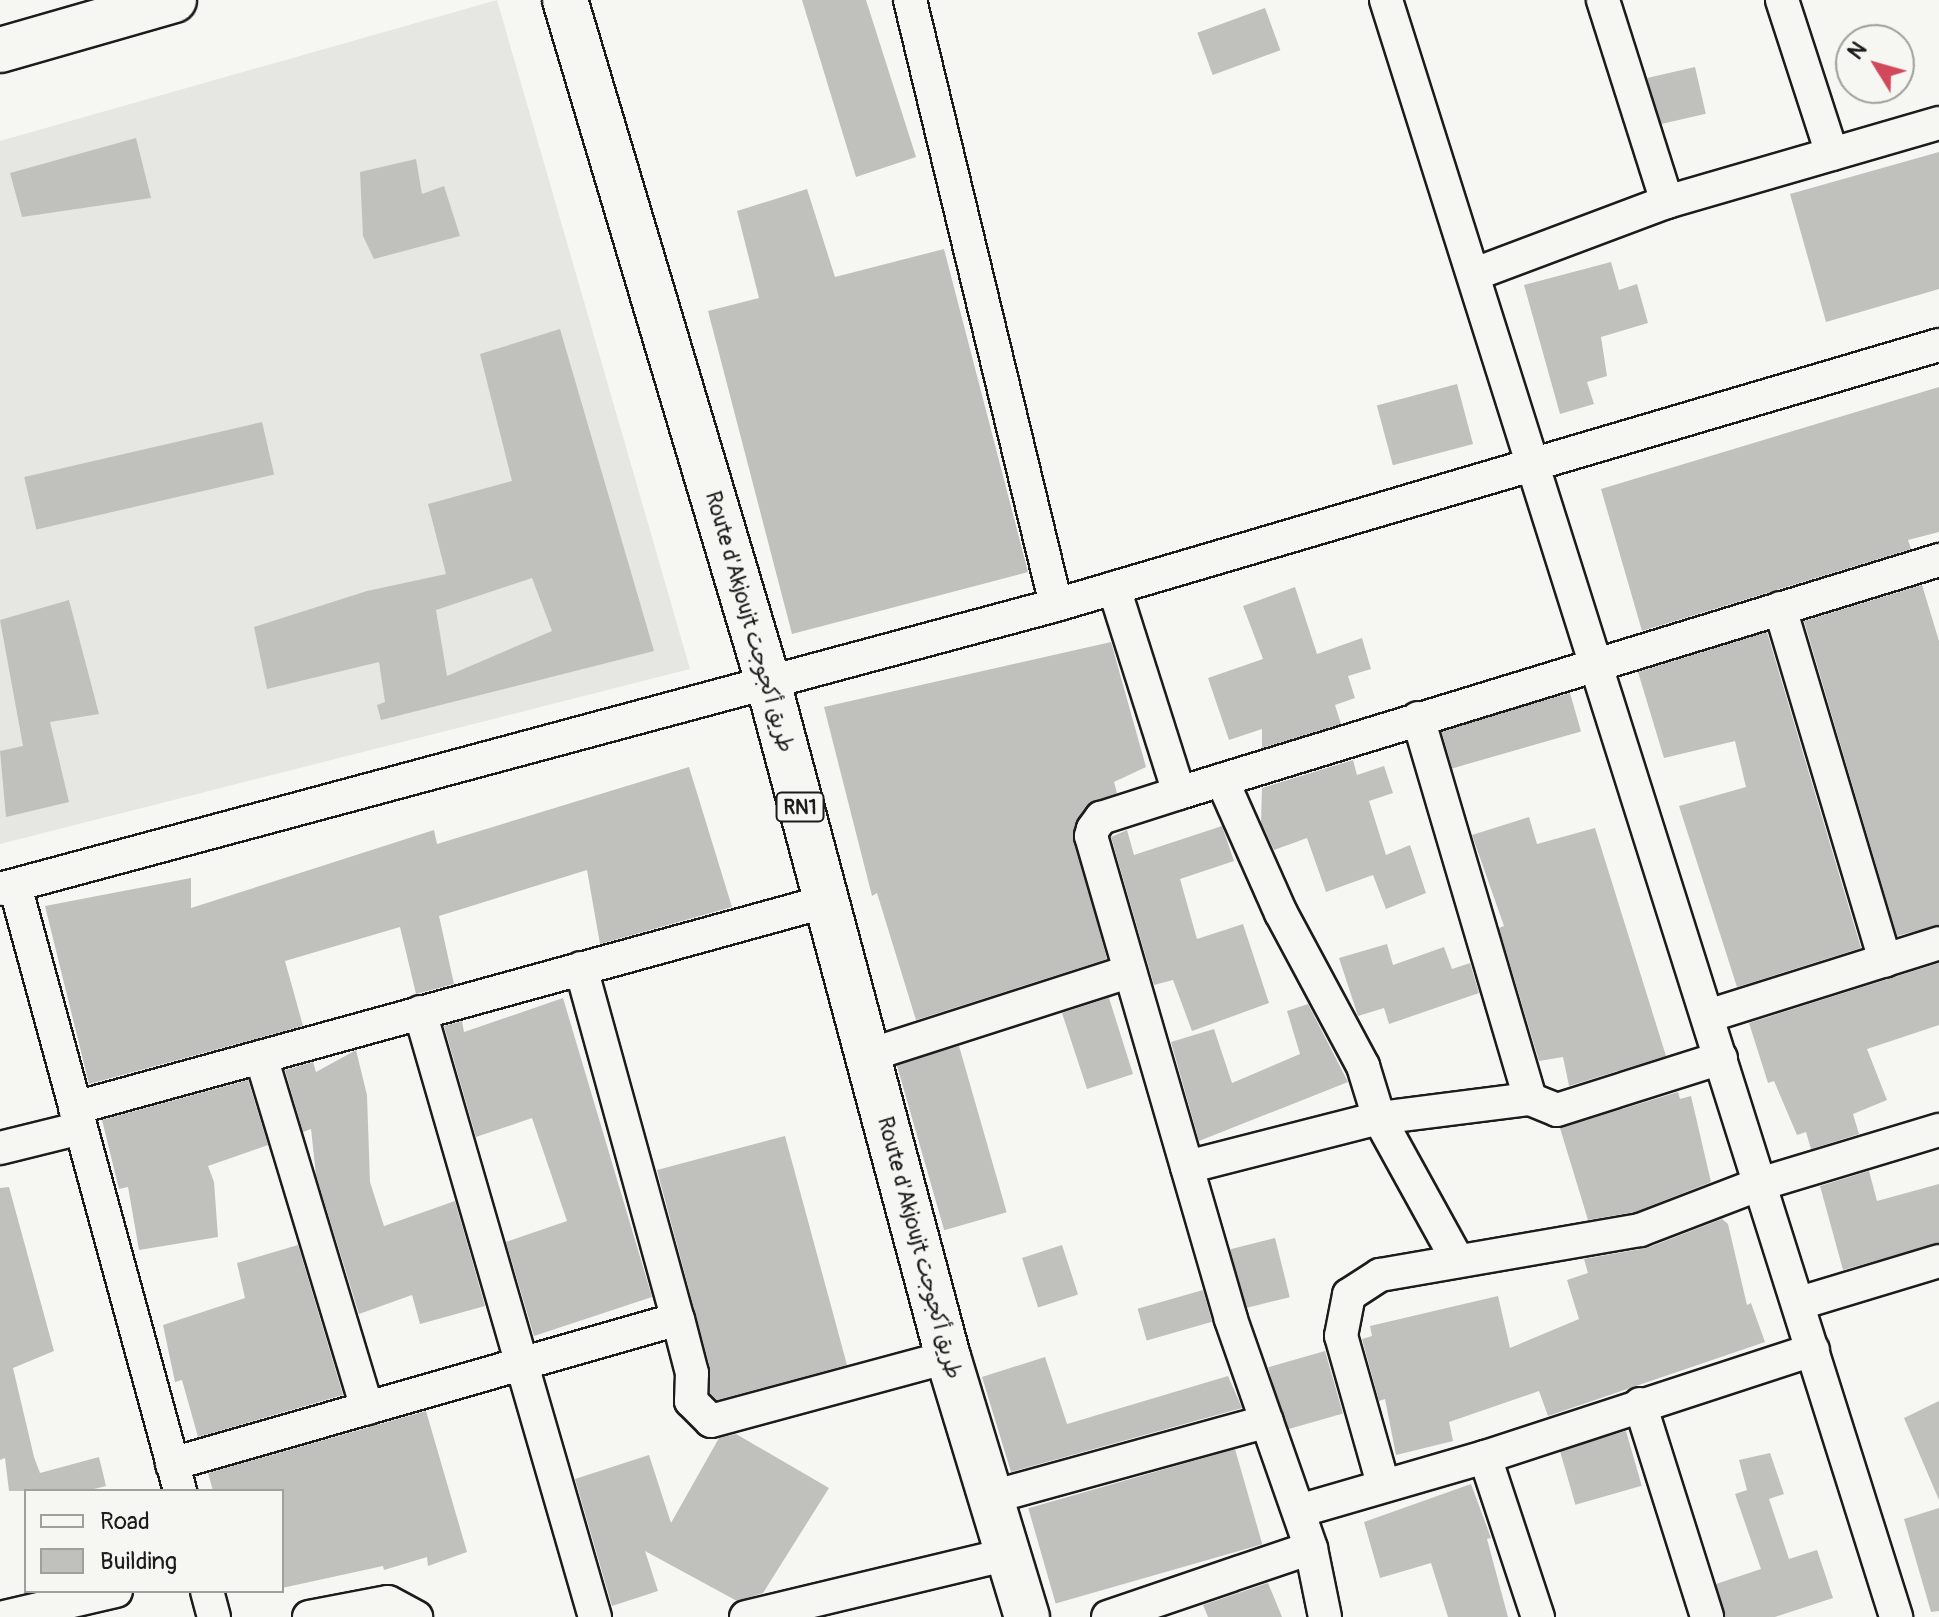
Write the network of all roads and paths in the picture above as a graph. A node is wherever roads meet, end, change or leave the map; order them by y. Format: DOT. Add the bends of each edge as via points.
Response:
graph roads {
  1 [pos="174,0"];
  2 [pos="565,0"];
  3 [pos="910,0"];
  4 [pos="1386,0"];
  5 [pos="1603,0"];
  6 [pos="1782,0"];
  7 [pos="0,50"];
  8 [pos="1939,123"];
  9 [pos="1832,154"];
  10 [pos="1667,202"];
  11 [pos="1475,274"];
  12 [pos="1939,345"];
  13 [pos="1535,464"];
  14 [pos="1936,570"];
  15 [pos="1114,588"];
  16 [pos="1056,605"];
  17 [pos="1780,608"];
  18 [pos="1598,662"];
  19 [pos="768,682"];
  20 [pos="1418,718"];
  21 [pos="1222,780"];
  22 [pos="1179,793"];
  23 [pos="8,887"];
  24 [pos="824,902"];
  25 [pos="1939,943"];
  26 [pos="1885,961"];
  27 [pos="581,968"];
  28 [pos="1130,971"];
  29 [pos="420,1012"];
  30 [pos="1708,1016"];
  31 [pos="866,1056"];
  32 [pos="261,1057"];
  33 [pos="1721,1058"];
  34 [pos="1530,1099"];
  35 [pos="78,1118"];
  36 [pos="1379,1118"];
  37 [pos="1939,1130"];
  38 [pos="0,1148"];
  39 [pos="1187,1167"];
  40 [pos="1760,1184"];
  41 [pos="1458,1261"];
  42 [pos="1939,1261"];
  43 [pos="1800,1303"];
  44 [pos="678,1319"];
  45 [pos="1813,1350"];
  46 [pos="948,1357"];
  47 [pos="524,1363"];
  48 [pos="1640,1404"];
  49 [pos="367,1408"];
  50 [pos="1267,1421"];
  51 [pos="1485,1457"];
  52 [pos="176,1477"];
  53 [pos="1383,1484"];
  54 [pos="992,1497"];
  55 [pos="1299,1511"];
  56 [pos="1311,1548"];
  57 [pos="1008,1554"];
  58 [pos="107,1593"];
  59 [pos="208,1593"];
  60 [pos="4,1617"];
  61 [pos="214,1617"];
  62 [pos="309,1617"];
  63 [pos="416,1617"];
  64 [pos="595,1617"];
  65 [pos="746,1617"];
  66 [pos="1027,1617"];
  67 [pos="1108,1617"];
  68 [pos="1325,1617"];
  69 [pos="1538,1617"];
  70 [pos="1707,1617"];
  71 [pos="1896,1617"];
  1 -- 7 [label="main road"];
  2 -- 19 [label="main road, Route d'Akjoujt طريق أكجوجت / RN1"];
  3 -- 16 [label="street"];
  4 -- 11 [label="street"];
  5 -- 10 [label="street"];
  6 -- 9 [label="street"];
  8 -- 9 [label="street"];
  9 -- 10 [label="street"];
  10 -- 11 [label="street"];
  11 -- 13 [label="street"];
  12 -- 13 [label="street"];
  13 -- 15 [label="street"];
  13 -- 18 [label="street"];
  14 -- 17 [label="street"];
  15 -- 16 [label="street"];
  15 -- 22 [label="street"];
  16 -- 19 [label="street"];
  17 -- 18 [label="street"];
  17 -- 26 [label="street"];
  18 -- 20 [label="street"];
  18 -- 30 [label="street"];
  19 -- 23 [label="street"];
  19 -- 24 [label="main road, Route d'Akjoujt طريق أكجوجت / RN1"];
  20 -- 21 [label="street"];
  20 -- 34 [label="street"];
  21 -- 22 [label="street"];
  21 -- 36 [label="street" via="1281,913 1347,1030"];
  22 -- 28 [label="street" via="1101,818 1093,829"];
  23 -- 35 [label="street"];
  24 -- 27 [label="street"];
  24 -- 31 [label="main road, Route d'Akjoujt طريق أكجوجت / RN1"];
  25 -- 26 [label="street"];
  26 -- 30 [label="street"];
  27 -- 29 [label="street"];
  27 -- 44 [label="street"];
  28 -- 31 [label="street"];
  28 -- 39 [label="street"];
  29 -- 32 [label="street"];
  29 -- 47 [label="street"];
  30 -- 33 [label="street"];
  31 -- 46 [label="main road, Route d'Akjoujt طريق أكجوجت / RN1"];
  32 -- 35 [label="street"];
  32 -- 49 [label="street"];
  33 -- 34 [label="street" via="1557,1110"];
  33 -- 40 [label="street"];
  34 -- 36 [label="street"];
  35 -- 38 [label="street"];
  35 -- 52 [label="street"];
  36 -- 39 [label="street"];
  36 -- 41 [label="street"];
  37 -- 40 [label="street"];
  39 -- 50 [label="street"];
  40 -- 41 [label="street" via="1640,1230"];
  40 -- 43 [label="street"];
  41 -- 53 [label="street" via="1380,1275 1349,1295 1341,1336"];
  42 -- 43 [label="street"];
  43 -- 45 [label="street"];
  44 -- 46 [label="street" via="692,1373 691,1401 711,1421"];
  44 -- 47 [label="street"];
  45 -- 48 [label="street"];
  45 -- 71 [label="street"];
  46 -- 54 [label="main road, Route d'Akjoujt طريق أكجوجت / RN1"];
  47 -- 49 [label="street"];
  47 -- 64 [label="street"];
  48 -- 51 [label="street"];
  48 -- 70 [label="street"];
  49 -- 52 [label="street"];
  50 -- 54 [label="street"];
  50 -- 55 [label="street"];
  51 -- 53 [label="street"];
  51 -- 69 [label="street"];
  53 -- 55 [label="street"];
  54 -- 57 [label="main road, Route d'Akjoujt طريق أكجوجت / RN1"];
  55 -- 56 [label="street"];
  56 -- 67 [label="street"];
  56 -- 68 [label="street"];
  57 -- 65 [label="street"];
  57 -- 66 [label="main road, Route d'Akjoujt طريق أكجوجت / RN1"];
  58 -- 60 [label="street"];
  59 -- 61 [label="street"];
  62 -- 63 [label="street" via="388,1602"];
}
